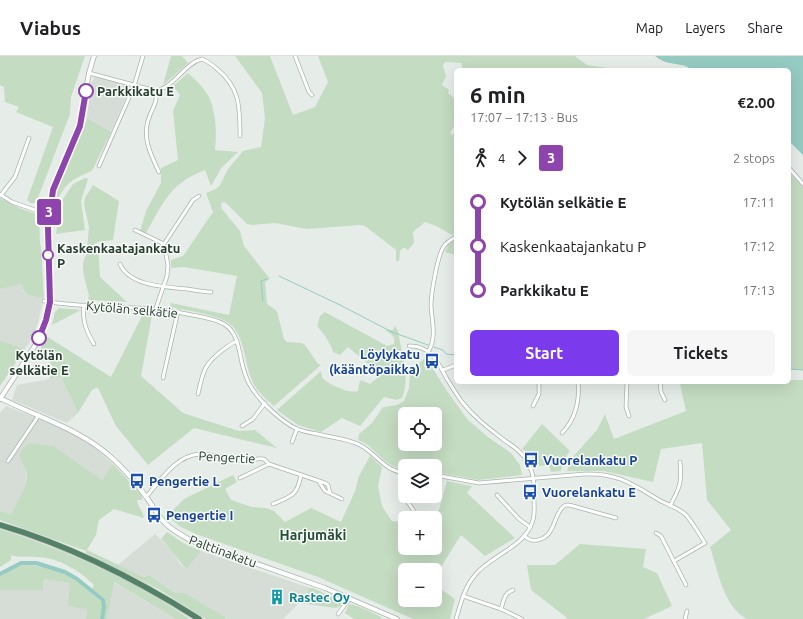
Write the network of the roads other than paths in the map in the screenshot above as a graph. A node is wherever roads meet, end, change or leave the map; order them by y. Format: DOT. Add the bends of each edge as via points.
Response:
graph roads {
  1 [pos="94,56"];
  2 [pos="143,56"];
  3 [pos="295,56"];
  4 [pos="203,58"];
  5 [pos="90,73"];
  6 [pos="134,86"];
  7 [pos="156,91"];
  8 [pos="312,95"];
  9 [pos="240,136"];
  10 [pos="29,138"];
  11 [pos="99,166"];
  12 [pos="791,170"];
  13 [pos="159,172"];
  14 [pos="803,184"];
  15 [pos="1,195"];
  16 [pos="199,196"];
  17 [pos="49,214"];
  18 [pos="135,230"];
  19 [pos="454,238"];
  20 [pos="164,244"];
  21 [pos="120,264"];
  22 [pos="163,287"];
  23 [pos="211,292"];
  24 [pos="44,301"];
  25 [pos="50,302"];
  26 [pos="84,305"];
  27 [pos="156,308"];
  28 [pos="178,312"];
  29 [pos="237,341"];
  30 [pos="94,344"];
  31 [pos="409,346"];
  32 [pos="428,352"];
  33 [pos="454,366"];
  34 [pos="443,370"];
  35 [pos="163,378"];
  36 [pos="539,384"];
  37 [pos="578,384"];
  38 [pos="627,384"];
  39 [pos="660,384"];
  40 [pos="198,394"];
  41 [pos="0,399"];
  42 [pos="665,400"];
  43 [pos="265,403"];
  44 [pos="533,406"];
  45 [pos="39,415"];
  46 [pos="629,416"];
  47 [pos="242,426"];
  48 [pos="297,429"];
  49 [pos="562,433"];
  50 [pos="292,442"];
  51 [pos="8,460"];
  52 [pos="680,462"];
  53 [pos="269,464"];
  54 [pos="398,471"];
  55 [pos="301,475"];
  56 [pos="442,476"];
  57 [pos="240,478"];
  58 [pos="534,478"];
  59 [pos="319,482"];
  60 [pos="330,493"];
  61 [pos="497,495"];
  62 [pos="146,497"];
  63 [pos="342,499"];
  64 [pos="273,504"];
  65 [pos="670,506"];
  66 [pos="616,518"];
  67 [pos="0,526"];
  68 [pos="530,527"];
  69 [pos="656,533"];
  70 [pos="524,536"];
  71 [pos="674,561"];
  72 [pos="686,585"];
  73 [pos="513,590"];
  74 [pos="463,596"];
  75 [pos="350,598"];
  76 [pos="501,609"];
  77 [pos="687,611"];
  78 [pos="338,614"];
  79 [pos="390,618"];
  80 [pos="197,619"];
  81 [pos="398,619"];
  82 [pos="456,619"];
  83 [pos="522,619"];
  84 [pos="685,619"];
  1 -- 5 [label="street"];
  2 -- 6 [label="street"];
  3 -- 8 [label="street"];
  4 -- 7 [label="street" via="194,62 163,89"];
  4 -- 9 [label="street" via="221,72 233,87 239,104"];
  5 -- 6 [label="street"];
  5 -- 17 [label="street" via="80,126 53,190"];
  6 -- 7 [label="street"];
  6 -- 11 [label="street"];
  7 -- 13 [label="street" via="157,99 149,116 146,135 149,151"];
  10 -- 15 [label="street" via="15,176"];
  12 -- 14 [label="street"];
  15 -- 17 [label="street" via="12,202"];
  16 -- 20 [label="street" via="193,200"];
  17 -- 25 [label="street"];
  18 -- 20 [label="street"];
  19 -- 32 [label="street" via="446,243 440,253 432,297 433,342"];
  20 -- 22 [label="street" via="168,265"];
  21 -- 22 [label="street" via="122,270 131,277"];
  22 -- 23 [label="street"];
  22 -- 27 [label="street"];
  24 -- 25 [label="street, Kytölän selkätie"];
  25 -- 26 [label="street, Kytölän selkätie"];
  25 -- 41 [label="street" via="36,344"];
  26 -- 27 [label="street, Kytölän selkätie"];
  26 -- 30 [label="street" via="84,325"];
  27 -- 28 [label="street, Kytölän selkätie"];
  28 -- 29 [label="street, Kytölän selkätie" via="217,320 226,325"];
  28 -- 35 [label="street"];
  29 -- 40 [label="street" via="208,362"];
  29 -- 43 [label="street, Kytölän selkätie" via="246,377 252,389"];
  31 -- 32 [label="street" via="419,347"];
  32 -- 34 [label="street"];
  33 -- 34 [label="street"];
  34 -- 58 [label="street" via="451,386 471,412 524,456"];
  36 -- 44 [label="street" via="539,394"];
  37 -- 49 [label="street" via="579,399 569,425"];
  38 -- 46 [label="street" via="626,407"];
  39 -- 42 [label="street"];
  41 -- 45 [label="street, Palttinakatu"];
  43 -- 47 [label="street"];
  43 -- 48 [label="street, Kytölän selkätie"];
  45 -- 51 [label="street"];
  45 -- 62 [label="street, Palttinakatu" via="85,437 99,447"];
  48 -- 50 [label="street"];
  48 -- 54 [label="street, Kytölän selkätie" via="351,441 369,450 389,468"];
  52 -- 65 [label="street" via="680,488"];
  53 -- 55 [label="street, Pengertie"];
  53 -- 57 [label="street"];
  53 -- 62 [label="street, Pengertie" via="258,458 242,460 200,454 189,456 170,469"];
  55 -- 59 [label="street, Pengertie"];
  55 -- 64 [label="street" via="296,492"];
  56 -- 58 [label="street" via="479,483"];
  58 -- 65 [label="street" via="594,474 611,476 629,482"];
  58 -- 68 [label="street" via="534,514"];
  59 -- 60 [label="street, Pengertie" via="323,490"];
  59 -- 60 [label="street, Pengertie" via="328,485"];
  60 -- 63 [label="street, Pengertie"];
  61 -- 68 [label="street"];
  62 -- 75 [label="street, Palttinakatu" via="164,523 190,540"];
  65 -- 71 [label="street" via="687,516 705,543"];
  66 -- 70 [label="street" via="567,505 562,508 546,536 532,540"];
  67 -- 80 [label="highway" via="78,553 142,584"];
  68 -- 70 [label="street"];
  69 -- 71 [label="street" via="661,536"];
  70 -- 74 [label="street" via="482,567 467,586"];
  71 -- 72 [label="street"];
  73 -- 76 [label="street" via="505,595"];
  74 -- 76 [label="street"];
  74 -- 82 [label="street"];
  75 -- 78 [label="street"];
  75 -- 79 [label="street, Palttinakatu"];
  76 -- 83 [label="street"];
  77 -- 84 [label="street"];
  79 -- 81 [label="street, Palttinakatu"];
}
